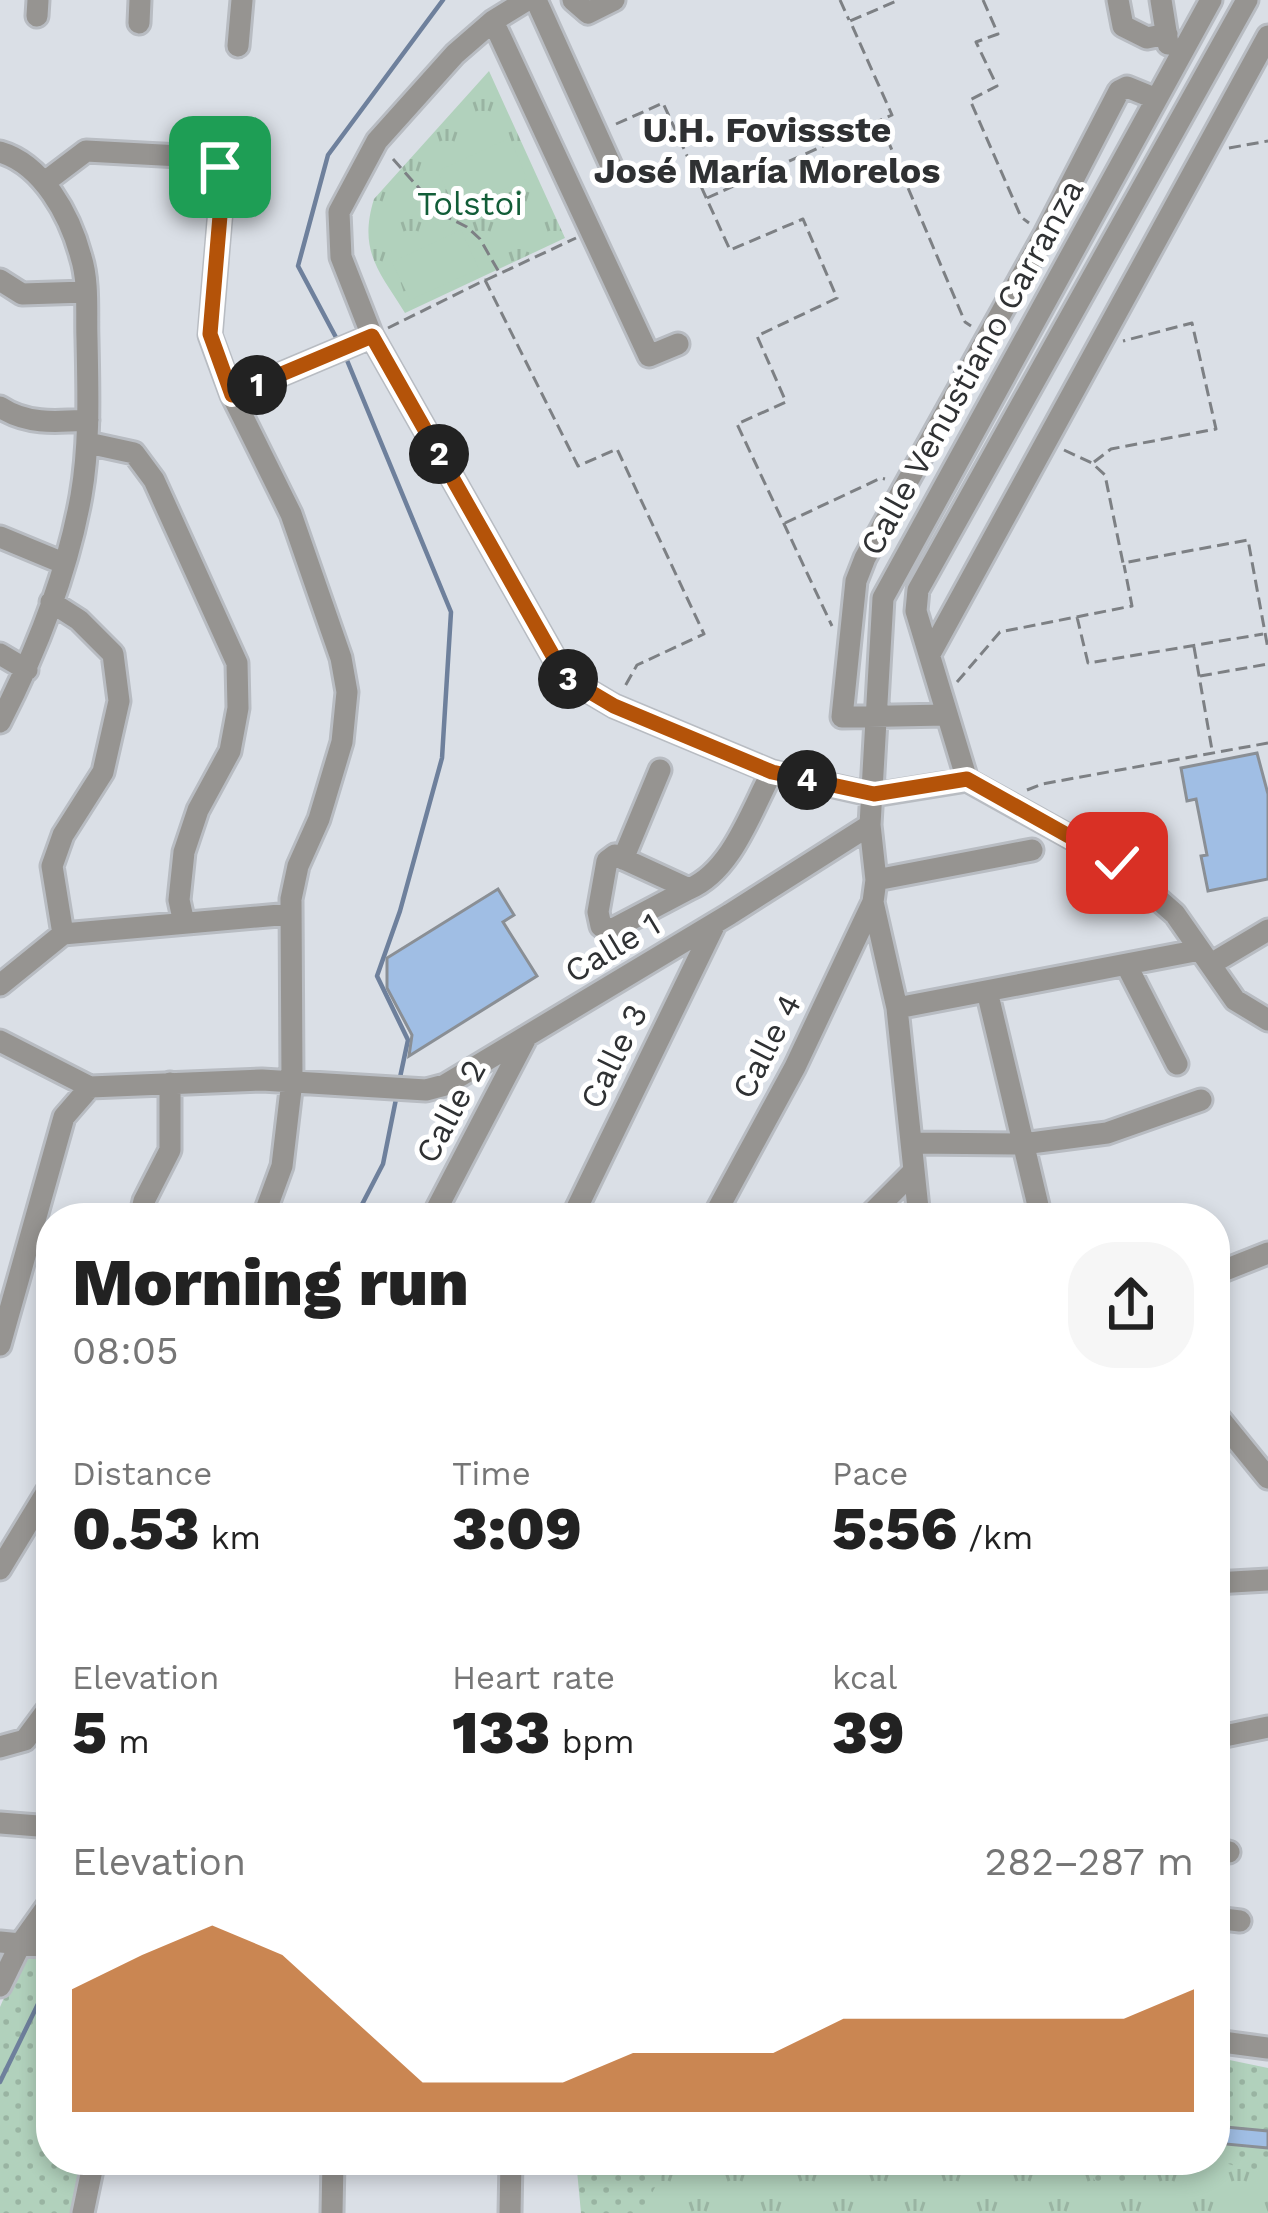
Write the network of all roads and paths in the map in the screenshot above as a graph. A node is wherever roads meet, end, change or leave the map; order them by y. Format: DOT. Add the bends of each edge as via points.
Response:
graph roads {
  1 [pos="242,0"];
  2 [pos="531,0"];
  3 [pos="574,0"];
  4 [pos="614,0"];
  5 [pos="840,0"];
  6 [pos="899,0"];
  7 [pos="983,0"];
  8 [pos="1118,0"];
  9 [pos="1161,0"];
  10 [pos="1211,0"];
  11 [pos="1247,0"];
  12 [pos="493,21"];
  13 [pos="850,21"];
  14 [pos="1166,34"];
  15 [pos="1268,36"];
  16 [pos="238,46"];
  17 [pos="1172,68"];
  18 [pos="1154,98"];
  19 [pos="880,120"];
  20 [pos="596,134"];
  21 [pos="1212,137"];
  22 [pos="377,141"];
  23 [pos="1268,141"];
  24 [pos="0,152"];
  25 [pos="613,170"];
  26 [pos="45,182"];
  27 [pos="706,198"];
  28 [pos="591,231"];
  29 [pos="1045,234"];
  30 [pos="500,274"];
  31 [pos="0,280"];
  32 [pos="485,280"];
  33 [pos="86,292"];
  34 [pos="372,336"];
  35 [pos="988,337"];
  36 [pos="1118,342"];
  37 [pos="678,344"];
  38 [pos="232,395"];
  39 [pos="0,407"];
  40 [pos="88,432"];
  41 [pos="1045,440"];
  42 [pos="1092,463"];
  43 [pos="904,488"];
  44 [pos="783,524"];
  45 [pos="0,537"];
  46 [pos="63,563"];
  47 [pos="1123,563"];
  48 [pos="51,602"];
  49 [pos="1077,617"];
  50 [pos="851,629"];
  51 [pos="1265,634"];
  52 [pos="1194,645"];
  53 [pos="1268,649"];
  54 [pos="0,654"];
  55 [pos="930,654"];
  56 [pos="1268,664"];
  57 [pos="26,670"];
  58 [pos="1199,676"];
  59 [pos="614,706"];
  60 [pos="944,707"];
  61 [pos="879,719"];
  62 [pos="0,722"];
  63 [pos="1268,743"];
  64 [pos="1213,753"];
  65 [pos="661,770"];
  66 [pos="772,772"];
  67 [pos="967,779"];
  68 [pos="874,794"];
  69 [pos="1004,801"];
  70 [pos="870,825"];
  71 [pos="1032,850"];
  72 [pos="623,859"];
  73 [pos="689,889"];
  74 [pos="875,891"];
  75 [pos="291,914"];
  76 [pos="184,922"];
  77 [pos="715,924"];
  78 [pos="1268,930"];
  79 [pos="62,934"];
  80 [pos="1205,957"];
  81 [pos="1127,967"];
  82 [pos="0,986"];
  83 [pos="987,991"];
  84 [pos="1268,998"];
  85 [pos="1235,1000"];
  86 [pos="897,1008"];
  87 [pos="1268,1020"];
  88 [pos="527,1036"];
  89 [pos="0,1041"];
  90 [pos="1177,1064"];
  91 [pos="292,1081"];
  92 [pos="170,1084"];
  93 [pos="90,1088"];
  94 [pos="1201,1100"];
  95 [pos="912,1144"];
  96 [pos="1023,1144"];
  97 [pos="914,1171"];
  98 [pos="40,1203"];
  99 [pos="144,1203"];
  100 [pos="268,1203"];
  101 [pos="440,1203"];
  102 [pos="579,1203"];
  103 [pos="721,1203"];
  104 [pos="882,1203"];
  105 [pos="917,1203"];
  106 [pos="1037,1203"];
  107 [pos="36,1217"];
  108 [pos="1268,1253"];
  109 [pos="1230,1268"];
  110 [pos="0,1345"];
  111 [pos="1230,1431"];
  112 [pos="1268,1478"];
  113 [pos="36,1509"];
  114 [pos="0,1568"];
  115 [pos="1268,1580"];
  116 [pos="1230,1582"];
  117 [pos="36,1726"];
  118 [pos="1268,1727"];
  119 [pos="1230,1735"];
  120 [pos="0,1747"];
  121 [pos="0,1823"];
  122 [pos="36,1826"];
  123 [pos="36,1916"];
  124 [pos="1230,1920"];
  125 [pos="1240,1921"];
  126 [pos="10,1942"];
  127 [pos="0,1986"];
  128 [pos="1230,2043"];
  129 [pos="1268,2048"];
  130 [pos="91,2175"];
  131 [pos="333,2175"];
  132 [pos="511,2175"];
  133 [pos="83,2213"];
  134 [pos="332,2213"];
  135 [pos="510,2213"];
  1 -- 16 [label="street"];
  2 -- 12 [label="street"];
  2 -- 20 [label="street"];
  3 -- 4 [label="street" via="588,14"];
  5 -- 13 [label="path"];
  6 -- 13 [label="path"];
  7 -- 29 [label="path" via="998,34 976,42 997,86 970,100 1021,217"];
  8 -- 14 [label="street" via="1123,26 1147,38"];
  9 -- 14 [label="street"];
  10 -- 17 [label="street, Calle Venustiano Carranza"];
  11 -- 55 [label="street, Calle Venustiano Carranza" via="918,590"];
  12 -- 22 [label="street"];
  12 -- 28 [label="street"];
  13 -- 19 [label="path" via="892,115"];
  14 -- 17 [label="street"];
  15 -- 21 [label="street"];
  17 -- 18 [label="street, Calle Venustiano Carranza"];
  18 -- 29 [label="street" via="1119,91"];
  18 -- 61 [label="street, Calle Venustiano Carranza" via="883,598"];
  19 -- 27 [label="path"];
  19 -- 35 [label="path" via="964,322"];
  20 -- 25 [label="street"];
  20 -- 27 [label="path" via="663,103"];
  21 -- 23 [label="path" via="1230,148"];
  21 -- 41 [label="street"];
  22 -- 30 [label="path" via="442,215 480,239"];
  22 -- 34 [label="street" via="339,212 341,257"];
  24 -- 26 [label="street" via="19,157"];
  26 -- 33 [label="street" via="82,257"];
  26 -- 38 [label="street" via="86,151 200,157 220,167 210,334"];
  27 -- 44 [label="path" via="730,250 803,219 837,298 757,336 786,402 737,424"];
  28 -- 30 [label="path"];
  28 -- 37 [label="street" via="649,356"];
  29 -- 35 [label="street"];
  30 -- 32 [label="path"];
  31 -- 33 [label="street" via="22,295"];
  32 -- 34 [label="path"];
  32 -- 59 [label="path" via="578,466 617,449 704,634 637,665"];
  33 -- 40 [label="street"];
  34 -- 38 [label="street"];
  34 -- 59 [label="street" via="565,677"];
  35 -- 43 [label="street"];
  36 -- 42 [label="path" via="1192,323 1216,429 1111,448"];
  38 -- 75 [label="street" via="291,514 347,692 342,742 298,866"];
  39 -- 40 [label="street"];
  40 -- 46 [label="street"];
  40 -- 76 [label="street" via="134,453 154,480 236,663 230,751 184,852"];
  41 -- 42 [label="path"];
  41 -- 55 [label="street"];
  42 -- 47 [label="path" via="1105,475"];
  43 -- 44 [label="path" via="881,478"];
  43 -- 50 [label="street" via="856,581"];
  44 -- 50 [label="path" via="830,626"];
  45 -- 46 [label="street"];
  46 -- 48 [label="street"];
  47 -- 49 [label="path" via="1132,606"];
  47 -- 51 [label="path" via="1248,540"];
  48 -- 57 [label="street"];
  48 -- 79 [label="street" via="113,654 119,701 103,772 52,866"];
  49 -- 52 [label="path" via="1088,663"];
  49 -- 60 [label="path" via="1000,632"];
  50 -- 61 [label="street" via="840,713"];
  51 -- 52 [label="path"];
  51 -- 53 [label="path"];
  52 -- 58 [label="path"];
  54 -- 57 [label="street"];
  55 -- 60 [label="street, Calle Venustiano Carranza"];
  56 -- 58 [label="path"];
  57 -- 62 [label="street"];
  58 -- 64 [label="path"];
  59 -- 66 [label="street"];
  60 -- 61 [label="street"];
  60 -- 67 [label="street, Calle Venustiano Carranza"];
  61 -- 68 [label="street, Calle Venustiano Carranza"];
  63 -- 64 [label="path"];
  64 -- 69 [label="path" via="1042,784"];
  65 -- 72 [label="street"];
  66 -- 68 [label="street"];
  66 -- 73 [label="street" via="720,868"];
  67 -- 68 [label="street"];
  67 -- 69 [label="street"];
  68 -- 70 [label="street, Calle Venustiano Carranza"];
  69 -- 80 [label="street" via="1117,863 1175,914"];
  70 -- 74 [label="street, Calle Venustiano Carranza"];
  70 -- 77 [label="street, Calle 1"];
  71 -- 74 [label="street"];
  72 -- 73 [label="street"];
  72 -- 73 [label="street" via="608,860 601,926 613,929"];
  74 -- 86 [label="street, Calle Venustiano Carranza"];
  74 -- 103 [label="street, Calle 4"];
  75 -- 76 [label="street"];
  75 -- 91 [label="street"];
  76 -- 79 [label="street"];
  77 -- 88 [label="street, Calle 1"];
  77 -- 102 [label="street, Calle 3"];
  78 -- 80 [label="street"];
  79 -- 82 [label="street"];
  80 -- 81 [label="street"];
  80 -- 85 [label="street"];
  81 -- 83 [label="street"];
  81 -- 90 [label="street"];
  83 -- 86 [label="street"];
  83 -- 96 [label="street"];
  84 -- 85 [label="street"];
  85 -- 87 [label="street"];
  86 -- 95 [label="street, Calle Venustiano Carranza"];
  88 -- 91 [label="street, Calle 1" via="425,1090"];
  88 -- 101 [label="street, Calle 2"];
  89 -- 93 [label="street"];
  91 -- 92 [label="street, Calle 1"];
  91 -- 100 [label="street" via="282,1166"];
  92 -- 93 [label="street, Calle 1"];
  92 -- 99 [label="street" via="170,1150"];
  93 -- 98 [label="street" via="64,1117"];
  94 -- 96 [label="street" via="1107,1133"];
  95 -- 96 [label="street"];
  95 -- 97 [label="street, Calle Venustiano Carranza"];
  96 -- 106 [label="street"];
  97 -- 104 [label="street"];
  97 -- 105 [label="street, Calle Venustiano Carranza"];
  107 -- 110 [label="street"];
  108 -- 109 [label="street"];
  111 -- 112 [label="street"];
  113 -- 114 [label="street"];
  115 -- 116 [label="street"];
  117 -- 120 [label="street" via="26,1740"];
  118 -- 119 [label="street"];
  121 -- 122 [label="street"];
  123 -- 126 [label="street"];
  124 -- 125 [label="street"];
  126 -- 127 [label="street"];
  128 -- 129 [label="street"];
  130 -- 133 [label="street"];
  131 -- 134 [label="street"];
  132 -- 135 [label="street"];
}
